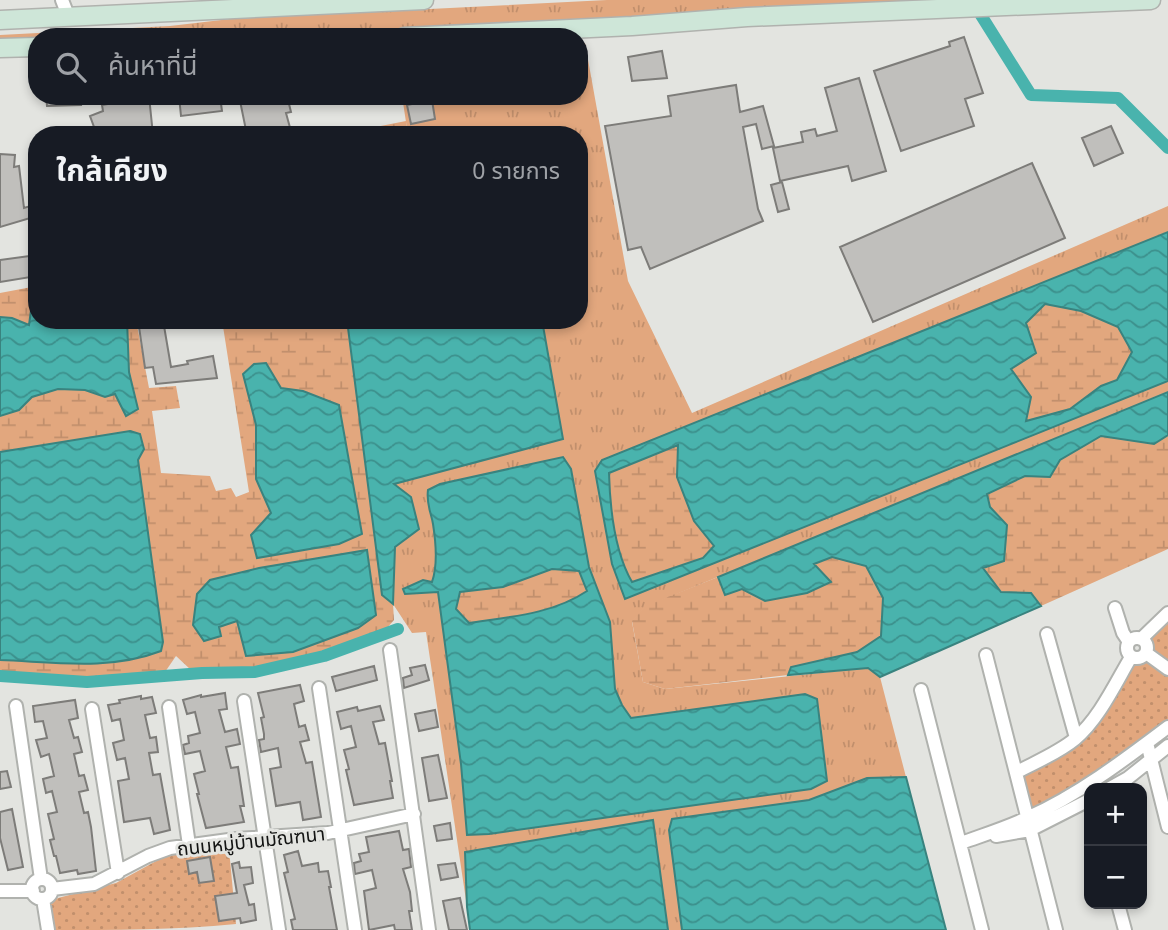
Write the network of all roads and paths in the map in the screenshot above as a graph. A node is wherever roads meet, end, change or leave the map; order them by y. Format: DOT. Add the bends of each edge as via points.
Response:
graph roads {
  1 [pos="62,0"];
  2 [pos="424,0"];
  3 [pos="1151,0"];
  4 [pos="224,10"];
  5 [pos="69,18"];
  6 [pos="0,20"];
  7 [pos="45,28"];
  8 [pos="588,28"];
  9 [pos="28,29"];
  10 [pos="0,30"];
  11 [pos="3,47"];
  12 [pos="28,47"];
  13 [pos="1115,608"];
  14 [pos="1168,613"];
  15 [pos="1047,634"];
  16 [pos="1135,640"];
  17 [pos="390,650"];
  18 [pos="1146,653"];
  19 [pos="986,655"];
  20 [pos="1131,657"];
  21 [pos="1168,669"];
  22 [pos="319,688"];
  23 [pos="921,690"];
  24 [pos="244,701"];
  25 [pos="16,706"];
  26 [pos="169,706"];
  27 [pos="92,709"];
  28 [pos="1168,727"];
  29 [pos="1076,738"];
  30 [pos="1147,743"];
  31 [pos="1168,746"];
  32 [pos="1151,760"];
  33 [pos="1017,772"];
  34 [pos="1093,783"];
  35 [pos="1119,783"];
  36 [pos="1084,789"];
  37 [pos="1084,802"];
  38 [pos="414,814"];
  39 [pos="1029,824"];
  40 [pos="1168,827"];
  41 [pos="339,830"];
  42 [pos="265,838"];
  43 [pos="961,843"];
  44 [pos="189,845"];
  45 [pos="118,873"];
  46 [pos="0,891"];
  47 [pos="43,893"];
  48 [pos="1119,909"];
  49 [pos="48,930"];
  50 [pos="279,930"];
  51 [pos="355,930"];
  52 [pos="429,930"];
  53 [pos="982,930"];
  54 [pos="1056,930"];
  55 [pos="1125,930"];
  1 -- 5 [label="street"];
  2 -- 4 [label="main road"];
  3 -- 8 [label="main road"];
  4 -- 5 [label="main road"];
  4 -- 7 [label="main road" via="180,22"];
  5 -- 6 [label="main road"];
  9 -- 10 [label="main road"];
  11 -- 12 [label="main road"];
  13 -- 16 [label="street" via="1123,633"];
  14 -- 16 [label="street"];
  15 -- 29 [label="street"];
  16 -- 18 [label="street" via="1146,643"];
  16 -- 20 [label="street" via="1126,648"];
  17 -- 38 [label="street"];
  18 -- 20 [label="street" via="1141,658"];
  18 -- 21 [label="street"];
  19 -- 33 [label="street"];
  20 -- 29 [label="street"];
  22 -- 41 [label="street"];
  23 -- 43 [label="street"];
  24 -- 42 [label="street"];
  25 -- 47 [label="street" via="41,880 50,883"];
  26 -- 44 [label="street"];
  27 -- 45 [label="street"];
  28 -- 30 [label="street"];
  29 -- 33 [label="street"];
  30 -- 32 [label="street"];
  30 -- 34 [label="street"];
  31 -- 32 [label="street"];
  32 -- 35 [label="street"];
  32 -- 40 [label="street"];
  33 -- 39 [label="street"];
  36 -- 39 [label="street"];
  37 -- 39 [label="street"];
  38 -- 41 [label="street, ถนนหมู่บ้านมัณฑนา"];
  38 -- 52 [label="street"];
  39 -- 43 [label="street"];
  39 -- 54 [label="street"];
  41 -- 42 [label="street, ถนนหมู่บ้านมัณฑนา"];
  41 -- 51 [label="street"];
  42 -- 44 [label="street, ถนนหมู่บ้านมัณฑนา"];
  42 -- 50 [label="street"];
  43 -- 53 [label="street"];
  44 -- 45 [label="street, ถนนหมู่บ้านมัณฑนา" via="148,856"];
  45 -- 47 [label="street, ถนนหมู่บ้านมัณฑนา" via="94,884"];
  46 -- 47 [label="street, ถนนหมู่บ้านมัณฑนา"];
  47 -- 49 [label="street"];
  48 -- 55 [label="street"];
}
